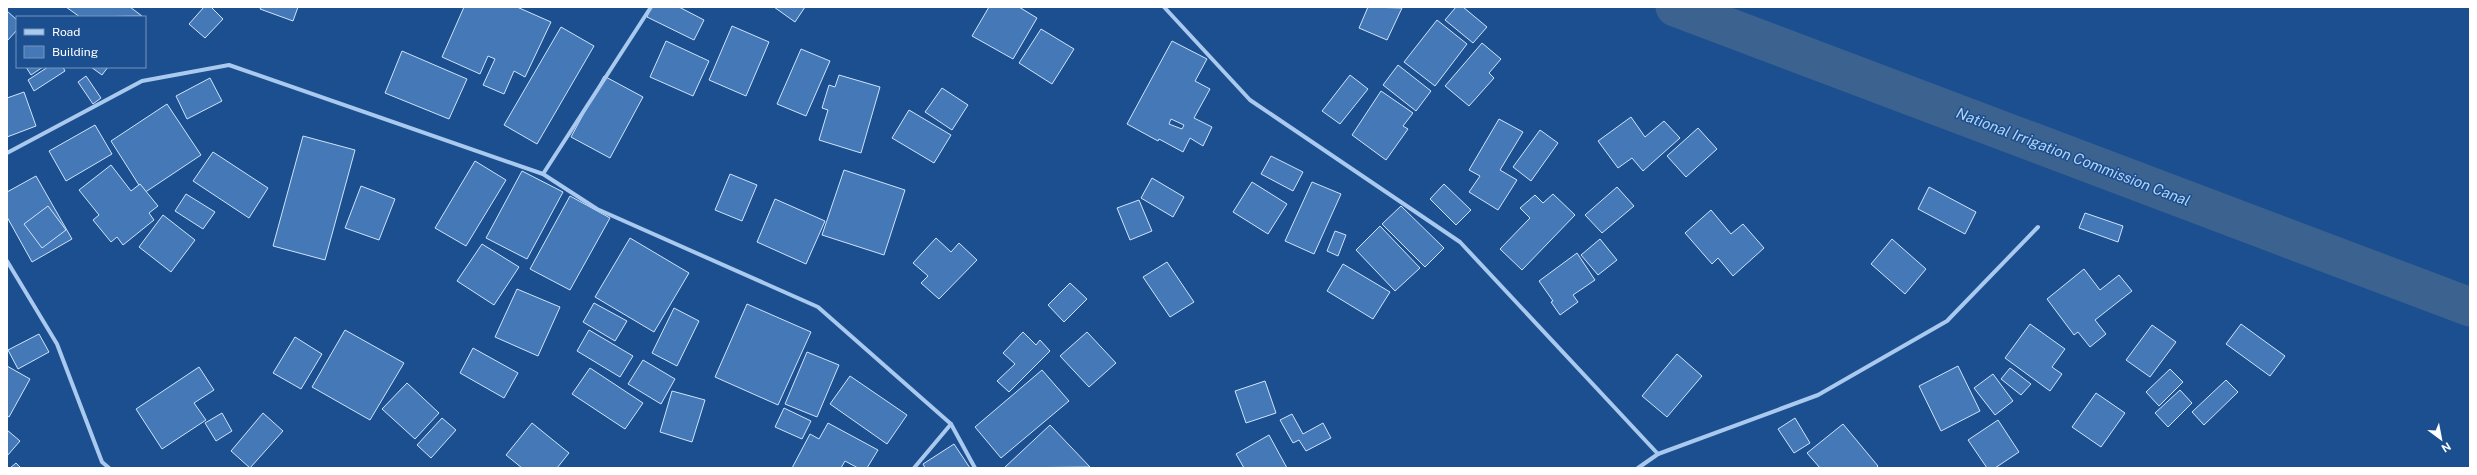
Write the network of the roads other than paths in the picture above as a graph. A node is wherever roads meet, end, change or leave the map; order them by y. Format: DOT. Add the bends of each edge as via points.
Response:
graph roads {
  1 [pos="651,7"];
  2 [pos="1164,7"];
  3 [pos="7,153"];
  4 [pos="543,174"];
  5 [pos="2038,227"];
  6 [pos="7,261"];
  7 [pos="951,424"];
  8 [pos="1658,454"];
  9 [pos="109,468"];
  10 [pos="914,468"];
  11 [pos="975,468"];
  12 [pos="1638,468"];
  1 -- 4 [label="street"];
  2 -- 8 [label="street" via="1250,100 1460,242"];
  3 -- 4 [label="street" via="142,82 229,65"];
  4 -- 7 [label="street" via="597,209 818,307"];
  5 -- 8 [label="street" via="1947,321 1818,395"];
  6 -- 9 [label="street" via="56,344 102,462"];
  7 -- 10 [label="street"];
  7 -- 11 [label="street"];
  8 -- 12 [label="street"];
}
